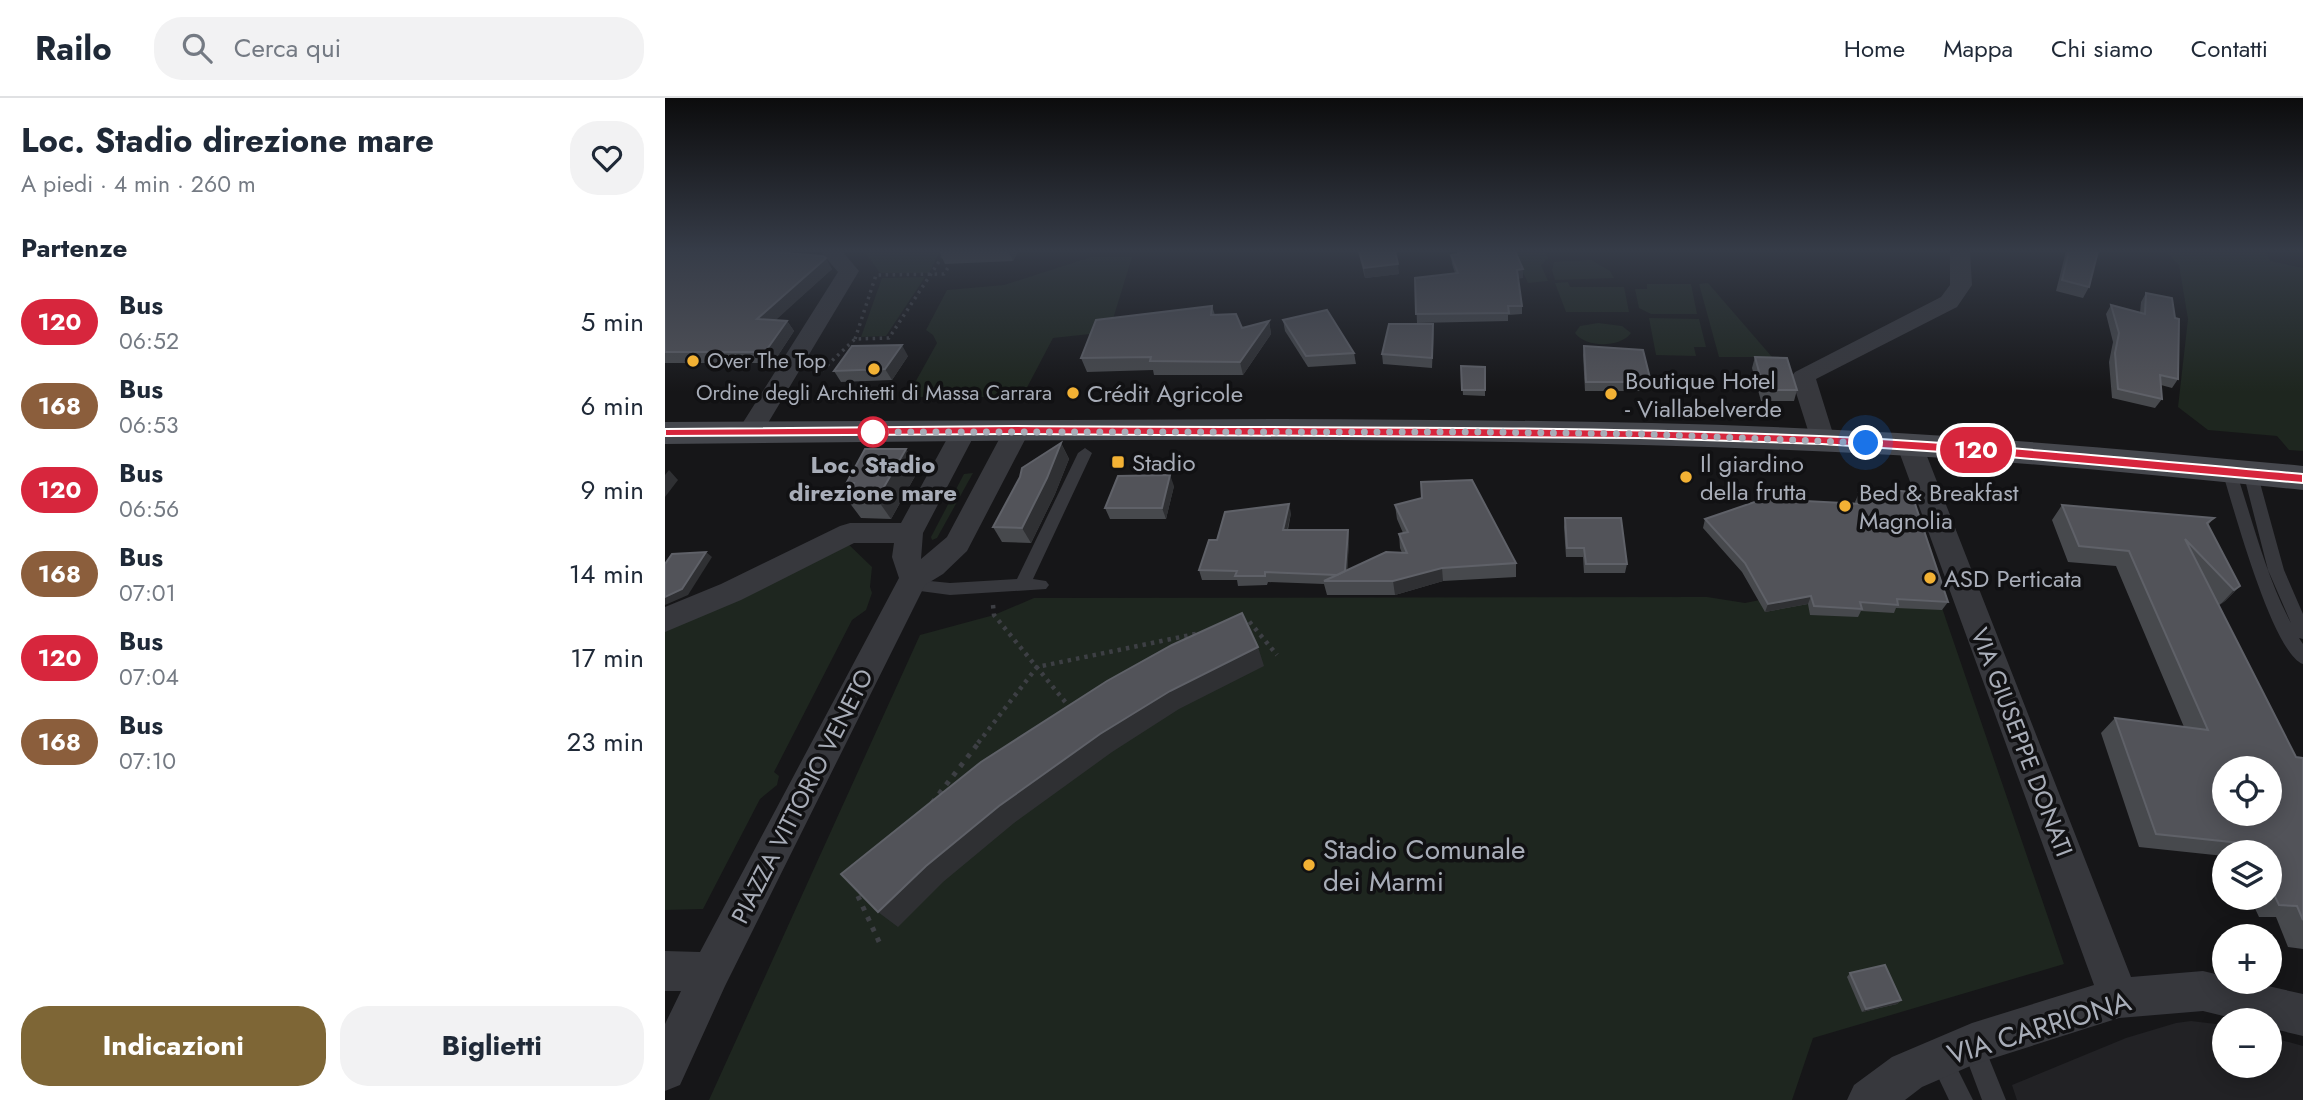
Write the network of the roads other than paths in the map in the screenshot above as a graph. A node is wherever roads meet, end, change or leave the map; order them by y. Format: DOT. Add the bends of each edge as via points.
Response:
graph roads {
  1 [pos="833,298"];
  2 [pos="1952,298"];
  3 [pos="1017,430"];
  4 [pos="750,432"];
  5 [pos="964,432"];
  6 [pos="665,433"];
  7 [pos="1822,440"];
  8 [pos="1910,446"];
  9 [pos="1085,453"];
  10 [pos="2240,471"];
  11 [pos="2303,478"];
  12 [pos="909,533"];
  13 [pos="912,581"];
  14 [pos="1041,584"];
  15 [pos="1022,585"];
  16 [pos="665,620"];
  17 [pos="2303,633"];
  18 [pos="2303,657"];
  19 [pos="665,971"];
  20 [pos="711,972"];
  21 [pos="2119,998"];
  22 [pos="2303,1015"];
  23 [pos="1956,1051"];
  24 [pos="665,1070"];
  25 [pos="1869,1100"];
  26 [pos="1961,1100"];
  27 [pos="1994,1100"];
  1 -- 4 [label="street"];
  2 -- 7 [label="street" via="1803,377"];
  3 -- 5 [label="main road"];
  3 -- 7 [label="main road" via="1474,432"];
  3 -- 13 [label="street, PIAZZA VITTORIO VENETO" via="957,544"];
  4 -- 5 [label="main road"];
  4 -- 6 [label="main road"];
  5 -- 12 [label="street"];
  7 -- 8 [label="main road"];
  8 -- 10 [label="main road"];
  8 -- 21 [label="street, VIA GIUSEPPE DONATI"];
  9 -- 15 [label="lane"];
  10 -- 11 [label="main road"];
  10 -- 17 [label="lane"];
  10 -- 18 [label="lane" via="2262,577"];
  12 -- 13 [label="street" via="906,557"];
  12 -- 16 [label="street" via="850,533"];
  13 -- 15 [label="lane" via="950,589"];
  13 -- 20 [label="street, PIAZZA VITTORIO VENETO"];
  14 -- 15 [label="lane"];
  19 -- 20 [label="street"];
  20 -- 24 [label="street, PIAZZA VITTORIO VENETO"];
  21 -- 22 [label="street, VIA CARRIONA" via="2203,991"];
  21 -- 23 [label="street, VIA CARRIONA"];
  23 -- 25 [label="street, VIA CARRIONA" via="1907,1072"];
  23 -- 26 [label="lane"];
  23 -- 27 [label="lane"];
}
